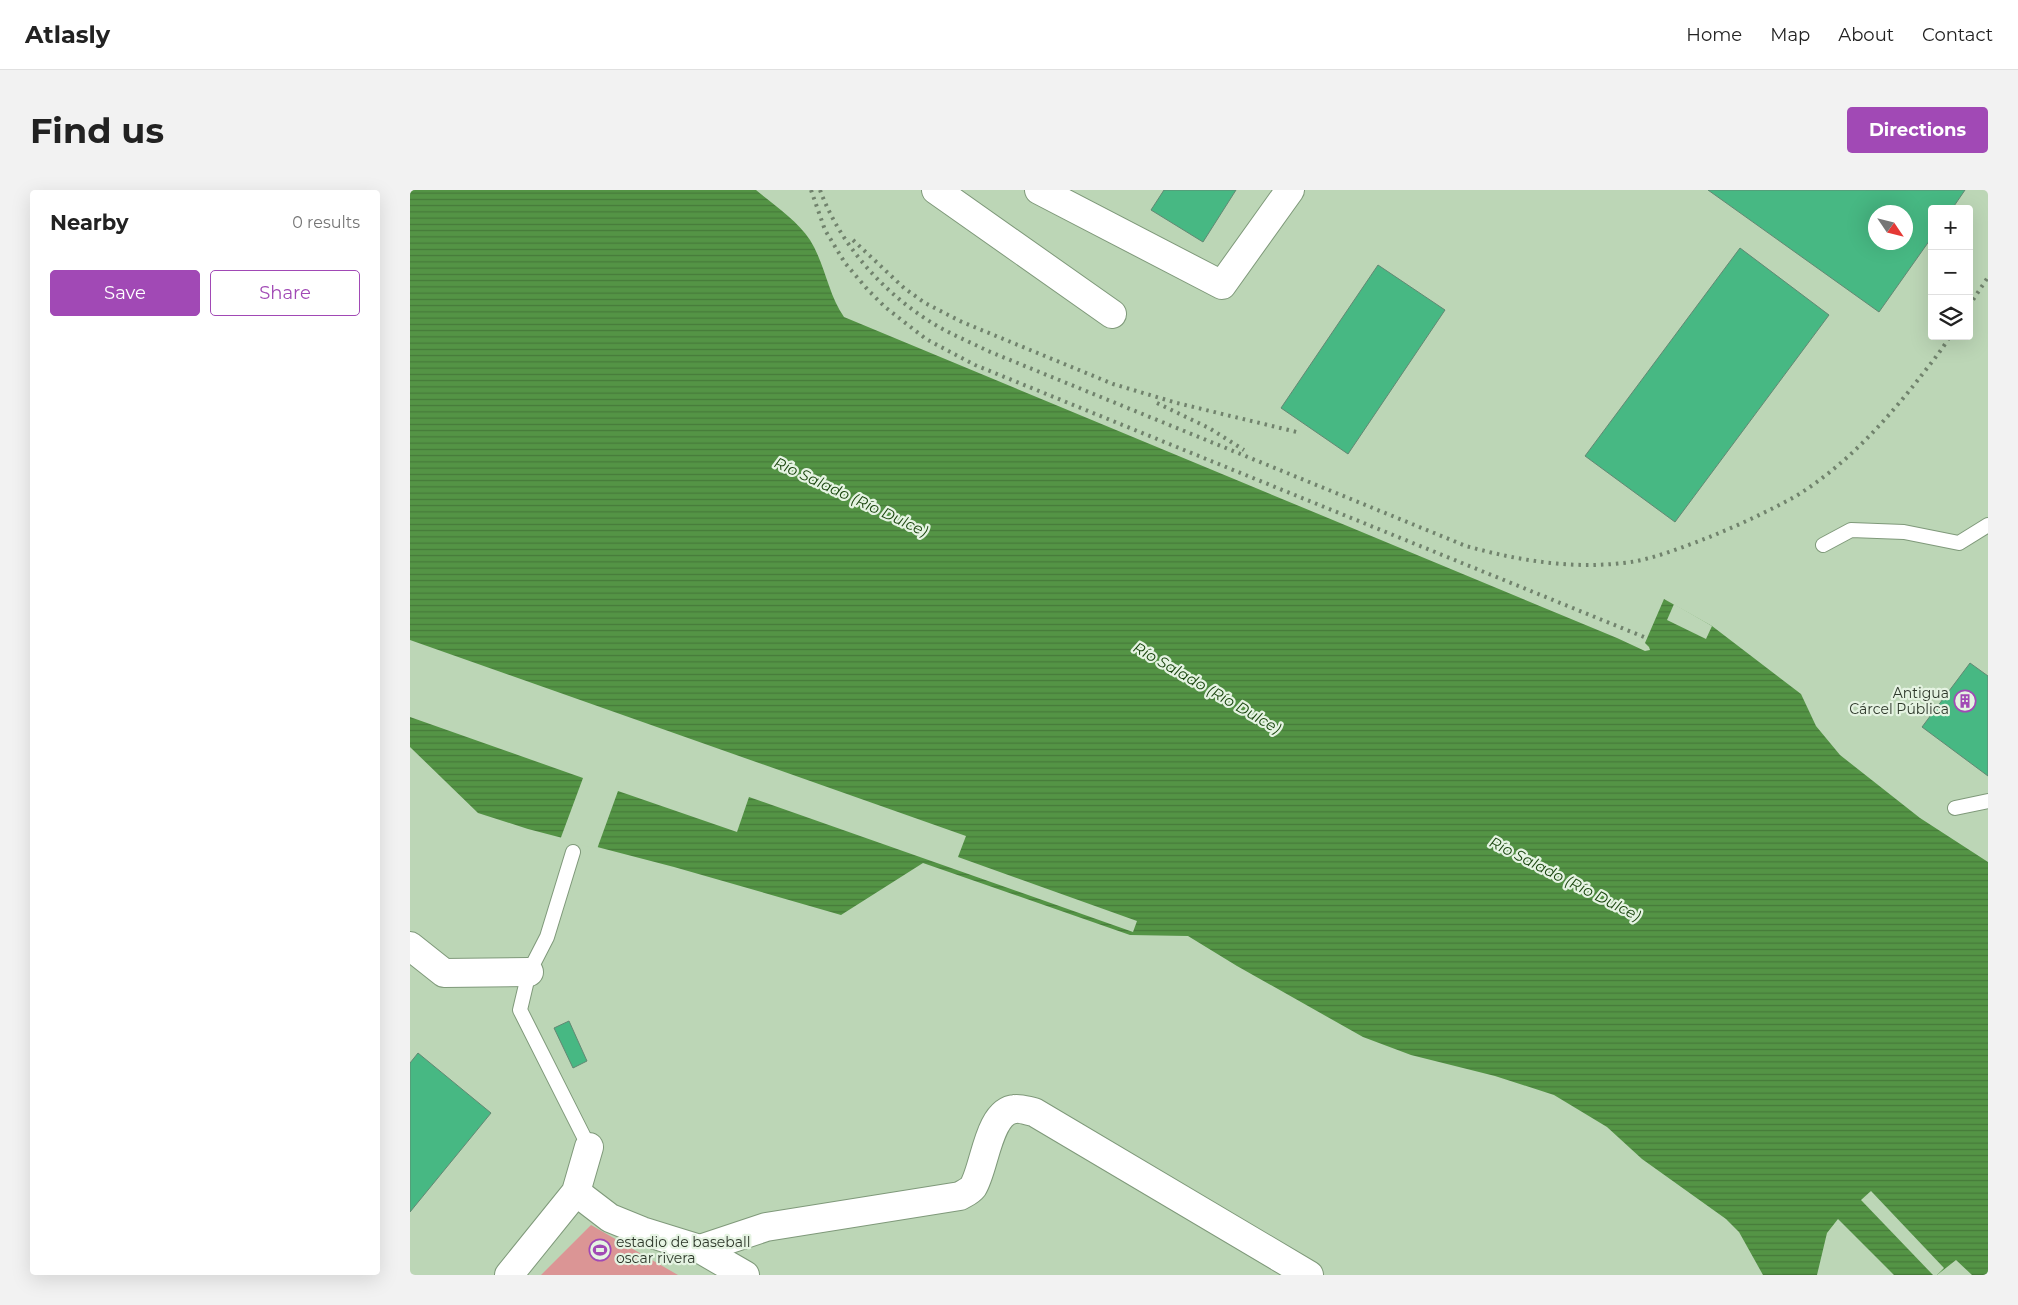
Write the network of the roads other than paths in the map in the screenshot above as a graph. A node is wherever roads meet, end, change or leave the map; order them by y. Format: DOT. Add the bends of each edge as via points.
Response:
graph roads {
  1 [pos="936,190"];
  2 [pos="1039,190"];
  3 [pos="1290,190"];
  4 [pos="1112,314"];
  5 [pos="1988,525"];
  6 [pos="1823,545"];
  7 [pos="1988,801"];
  8 [pos="1956,808"];
  9 [pos="573,852"];
  10 [pos="410,946"];
  11 [pos="529,972"];
  12 [pos="589,1147"];
  13 [pos="576,1192"];
  14 [pos="700,1249"];
  15 [pos="509,1275"];
  16 [pos="745,1275"];
  17 [pos="1309,1275"];
  1 -- 4 [label="street"];
  2 -- 3 [label="street" via="1222,285"];
  5 -- 6 [label="lane" via="1959,543 1904,532 1851,530"];
  7 -- 8 [label="lane"];
  9 -- 11 [label="lane" via="546,937"];
  10 -- 11 [label="street" via="444,973"];
  11 -- 12 [label="lane" via="520,1010"];
  12 -- 13 [label="street"];
  13 -- 14 [label="street" via="610,1218"];
  13 -- 15 [label="street"];
  14 -- 16 [label="street"];
  14 -- 17 [label="street" via="766,1227 960,1196 971,1189 978,1178 994,1124 1014,1108 1034,1112"];
}
